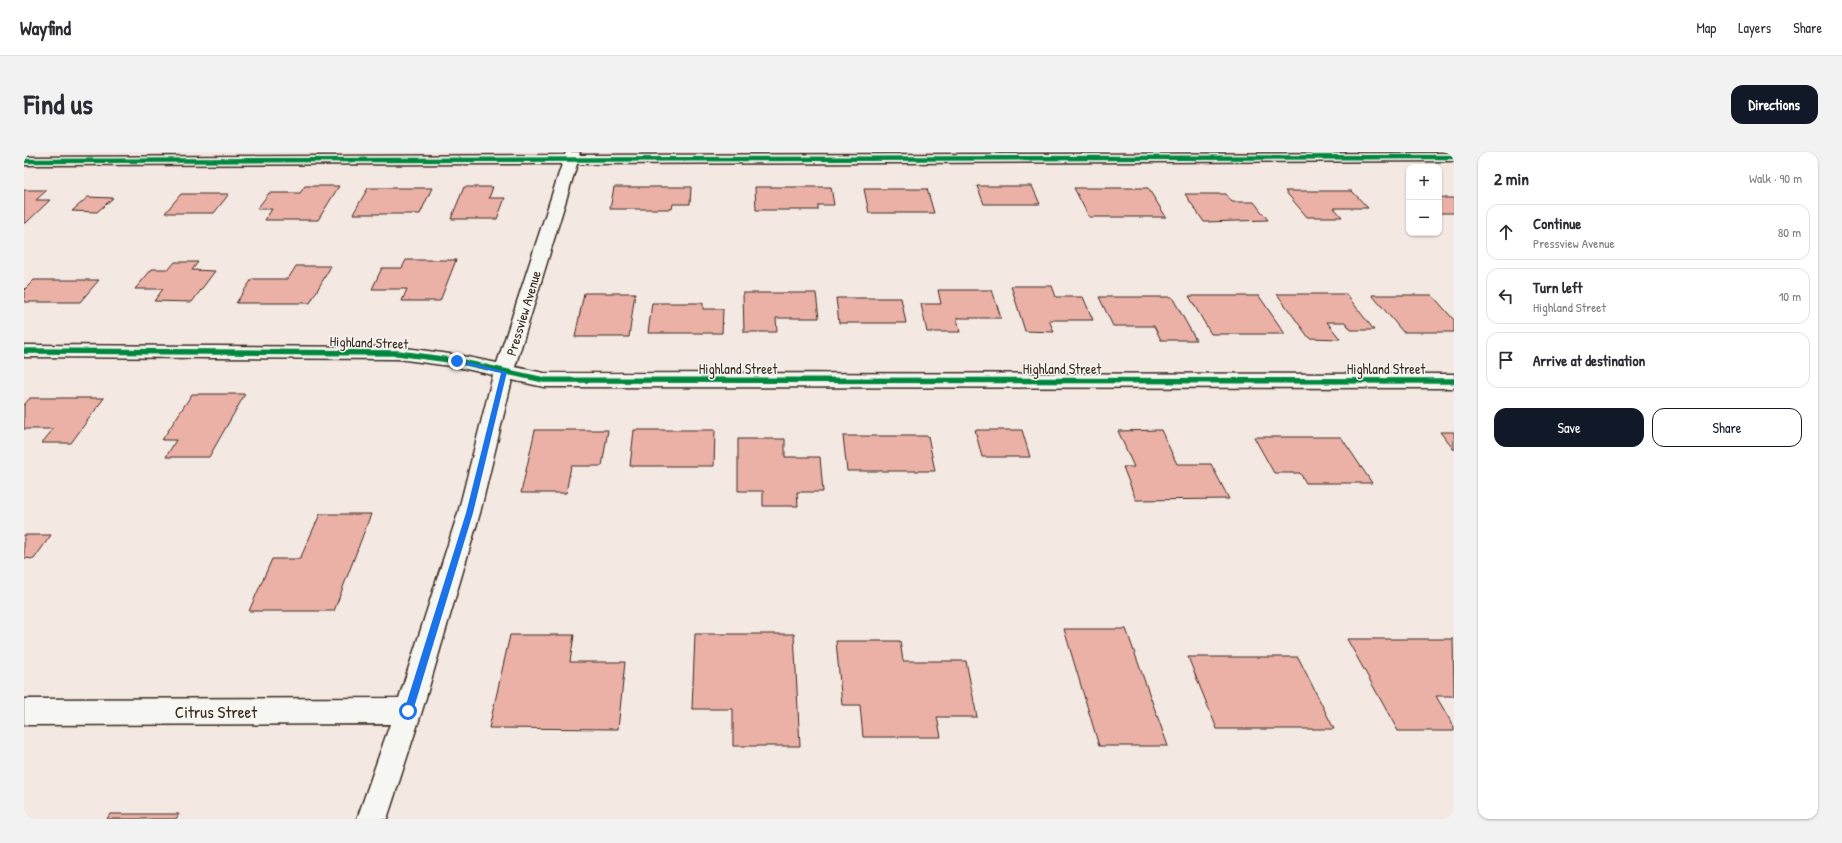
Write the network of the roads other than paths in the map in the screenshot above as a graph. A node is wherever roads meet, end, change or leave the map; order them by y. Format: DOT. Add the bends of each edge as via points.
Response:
graph roads {
  1 [pos="571,156"];
  2 [pos="1454,157"];
  3 [pos="24,161"];
  4 [pos="24,351"];
  5 [pos="504,372"];
  6 [pos="1454,380"];
  7 [pos="408,711"];
  8 [pos="24,712"];
  9 [pos="372,819"];
  1 -- 2 [label="street"];
  1 -- 3 [label="street"];
  1 -- 5 [label="street, Pressview Avenue"];
  4 -- 5 [label="street, Highland Street" via="398,354 457,361"];
  5 -- 6 [label="street, Highland Street" via="544,380"];
  5 -- 7 [label="street, Pressview Avenue" via="469,513"];
  7 -- 8 [label="street, Citrus Street"];
  7 -- 9 [label="street, Pressview Avenue"];
}
